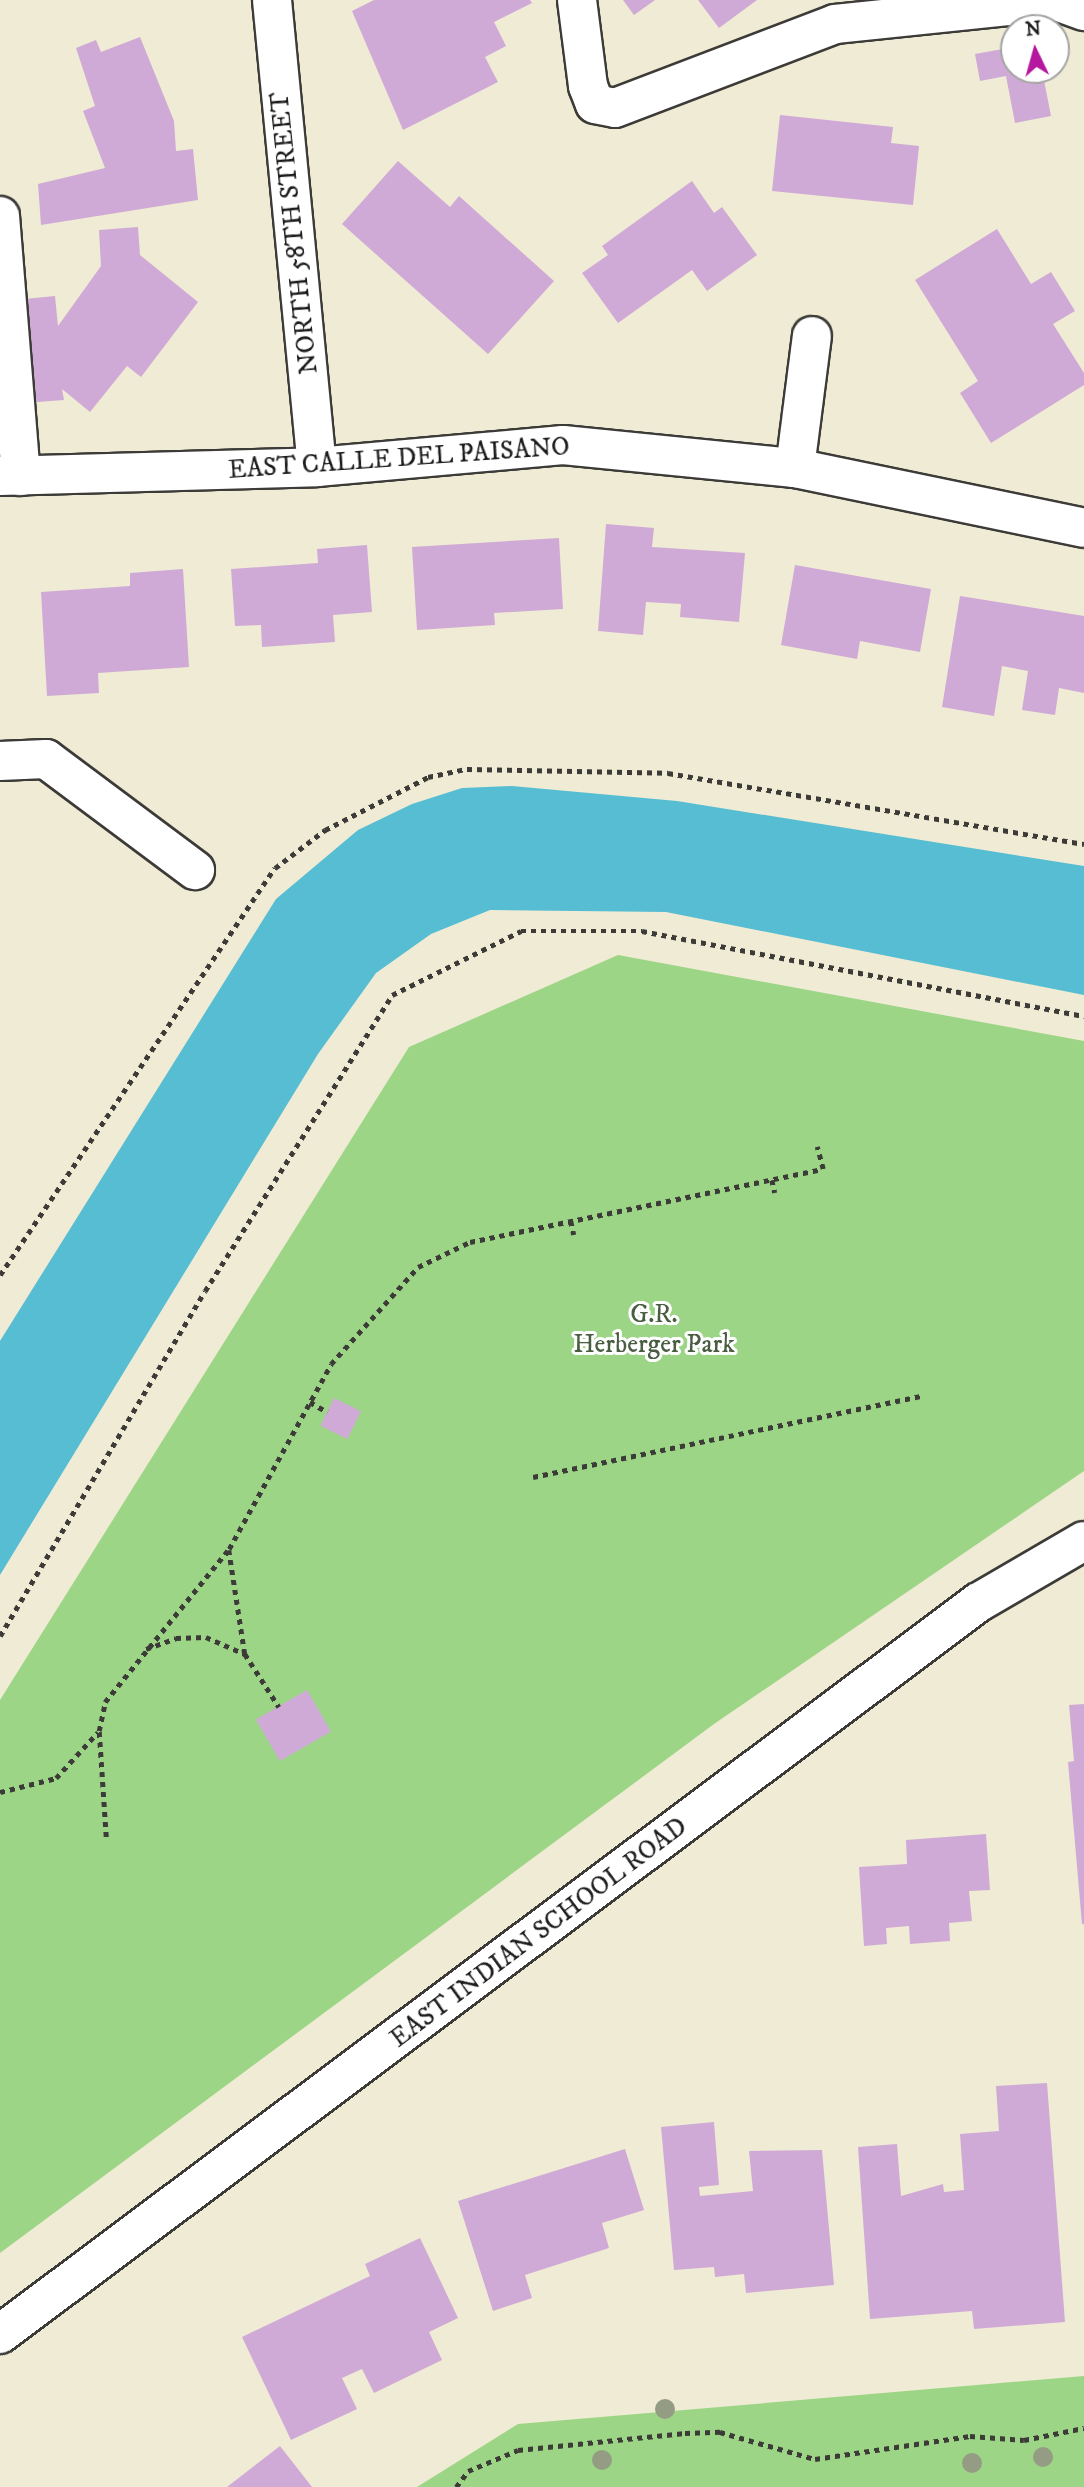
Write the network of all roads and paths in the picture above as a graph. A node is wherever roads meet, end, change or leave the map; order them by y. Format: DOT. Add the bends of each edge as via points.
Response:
graph roads {
  1 [pos="272,0"];
  2 [pos="577,0"];
  3 [pos="1067,4"];
  4 [pos="0,216"];
  5 [pos="812,336"];
  6 [pos="317,467"];
  7 [pos="795,468"];
  8 [pos="11,476"];
  9 [pos="1084,528"];
  10 [pos="0,761"];
  11 [pos="1084,844"];
  12 [pos="195,870"];
  13 [pos="1084,1016"];
  14 [pos="817,1147"];
  15 [pos="772,1180"];
  16 [pos="775,1194"];
  17 [pos="571,1222"];
  18 [pos="574,1236"];
  19 [pos="0,1275"];
  20 [pos="921,1396"];
  21 [pos="310,1402"];
  22 [pos="327,1412"];
  23 [pos="533,1477"];
  24 [pos="1084,1541"];
  25 [pos="229,1549"];
  26 [pos="0,1636"];
  27 [pos="145,1650"];
  28 [pos="245,1654"];
  29 [pos="279,1707"];
  30 [pos="99,1731"];
  31 [pos="0,1792"];
  32 [pos="106,1837"];
  33 [pos="0,2334"];
  34 [pos="1084,2428"];
  35 [pos="456,2487"];
  1 -- 6 [label="street, NORTH 58TH STREET"];
  2 -- 3 [label="street" via="588,86 595,104 614,108 835,24"];
  4 -- 8 [label="street"];
  5 -- 7 [label="street"];
  6 -- 7 [label="street, EAST CALLE DEL PAISANO" via="564,445"];
  6 -- 8 [label="street, EAST CALLE DEL PAISANO"];
  7 -- 9 [label="street, EAST CALLE DEL PAISANO"];
  10 -- 12 [label="street" via="46,759"];
  11 -- 19 [label="path" via="668,773 467,769 428,777 325,830 275,868"];
  13 -- 26 [label="path" via="642,932 522,931 392,995 205,1291"];
  14 -- 15 [label="path" via="822,1169"];
  15 -- 16 [label="path"];
  15 -- 17 [label="path"];
  17 -- 18 [label="path"];
  17 -- 21 [label="path" via="470,1242 418,1267 364,1321"];
  20 -- 23 [label="path"];
  21 -- 22 [label="path"];
  21 -- 25 [label="path"];
  24 -- 33 [label="street, EAST INDIAN SCHOOL ROAD" via="979,1602"];
  25 -- 27 [label="path"];
  25 -- 28 [label="path"];
  27 -- 28 [label="path" via="176,1638 206,1637"];
  27 -- 30 [label="path" via="105,1702"];
  28 -- 29 [label="path"];
  30 -- 31 [label="path" via="56,1778"];
  30 -- 32 [label="path"];
  34 -- 35 [label="path" via="1024,2440 970,2436 814,2459 720,2432 685,2433 517,2450 468,2471"];
}
